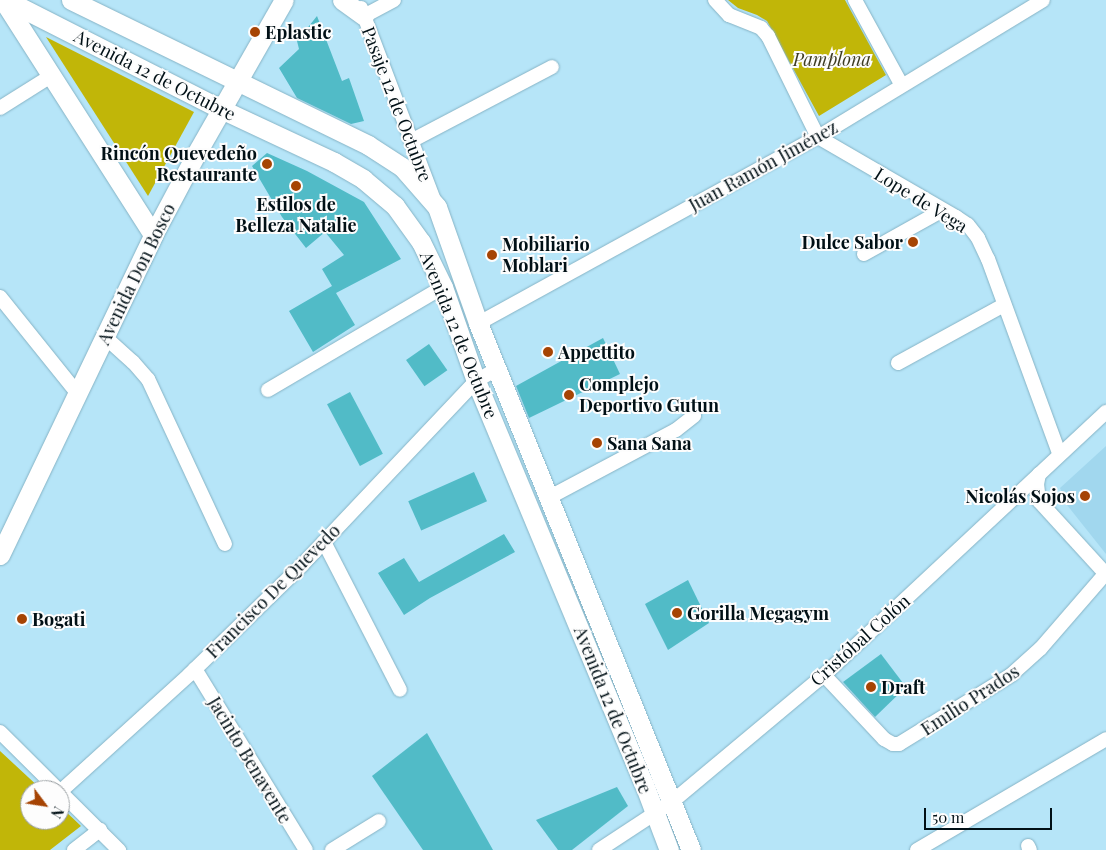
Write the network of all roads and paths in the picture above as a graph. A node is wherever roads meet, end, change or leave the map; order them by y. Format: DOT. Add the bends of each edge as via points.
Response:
graph roads {
  1 [pos="5,0"];
  2 [pos="72,0"];
  3 [pos="342,0"];
  4 [pos="394,0"];
  5 [pos="715,0"];
  6 [pos="855,0"];
  7 [pos="1043,0"];
  8 [pos="285,2"];
  9 [pos="361,8"];
  10 [pos="552,67"];
  11 [pos="51,76"];
  12 [pos="239,81"];
  13 [pos="901,84"];
  14 [pos="0,108"];
  15 [pos="222,110"];
  16 [pos="818,136"];
  17 [pos="411,141"];
  18 [pos="436,208"];
  19 [pos="943,210"];
  20 [pos="153,235"];
  21 [pos="864,254"];
  22 [pos="443,287"];
  23 [pos="0,298"];
  24 [pos="1004,305"];
  25 [pos="479,323"];
  26 [pos="105,337"];
  27 [pos="898,363"];
  28 [pos="497,369"];
  29 [pos="476,381"];
  30 [pos="268,390"];
  31 [pos="78,394"];
  32 [pos="1106,412"];
  33 [pos="694,416"];
  34 [pos="1059,453"];
  35 [pos="1039,474"];
  36 [pos="548,498"];
  37 [pos="324,542"];
  38 [pos="225,544"];
  39 [pos="2,545"];
  40 [pos="1106,574"];
  41 [pos="195,669"];
  42 [pos="824,674"];
  43 [pos="400,690"];
  44 [pos="0,732"];
  45 [pos="1106,739"];
  46 [pos="50,780"];
  47 [pos="70,782"];
  48 [pos="70,799"];
  49 [pos="672,802"];
  50 [pos="655,813"];
  51 [pos="379,821"];
  52 [pos="100,830"];
  53 [pos="74,850"];
  54 [pos="120,850"];
  55 [pos="306,850"];
  56 [pos="332,850"];
  57 [pos="599,850"];
  58 [pos="669,850"];
  59 [pos="691,850"];
  60 [pos="917,850"];
  1 -- 11 [label="main road"];
  1 -- 15 [label="main road, Avenida 12 de Octubre"];
  2 -- 12 [label="main road, Avenida 12 de Octubre"];
  3 -- 9 [label="main road"];
  4 -- 9 [label="street"];
  5 -- 16 [label="street" via="729,15 761,28 768,36"];
  6 -- 13 [label="street"];
  7 -- 13 [label="street, Juan Ramón Jiménez"];
  8 -- 12 [label="main road, Avenida Don Bosco"];
  9 -- 17 [label="street, Pasaje 12 de Octubre"];
  10 -- 17 [label="street"];
  11 -- 14 [label="street"];
  11 -- 20 [label="main road"];
  12 -- 15 [label="main road, Avenida Don Bosco"];
  12 -- 18 [label="main road, Avenida 12 de Octubre" via="368,145 402,167"];
  13 -- 16 [label="street, Juan Ramón Jiménez"];
  15 -- 20 [label="main road, Avenida Don Bosco"];
  15 -- 22 [label="main road, Avenida 12 de Octubre" via="334,162 363,179 395,206 422,242"];
  16 -- 19 [label="street, Lope de Vega"];
  16 -- 25 [label="street, Juan Ramón Jiménez"];
  17 -- 18 [label="street, Pasaje 12 de Octubre"];
  18 -- 25 [label="main road, Avenida 12 de Octubre"];
  19 -- 21 [label="street"];
  19 -- 24 [label="street, Lope de Vega" via="968,225 978,238"];
  20 -- 26 [label="main road, Avenida Don Bosco"];
  22 -- 29 [label="main road, Avenida 12 de Octubre"];
  22 -- 30 [label="street"];
  23 -- 31 [label="street"];
  24 -- 27 [label="street"];
  24 -- 34 [label="street, Lope de Vega"];
  25 -- 28 [label="main road, Avenida 12 de Octubre"];
  26 -- 31 [label="main road, Avenida Don Bosco"];
  26 -- 38 [label="street" via="148,379"];
  28 -- 29 [label="street, Francisco De Quevedo"];
  28 -- 36 [label="main road, Avenida 12 de Octubre"];
  29 -- 37 [label="street, Francisco De Quevedo"];
  29 -- 50 [label="main road, Avenida 12 de Octubre"];
  31 -- 39 [label="main road, Avenida Don Bosco"];
  32 -- 34 [label="street, Cristóbal Colón"];
  33 -- 36 [label="street" via="676,430"];
  34 -- 35 [label="street, Cristóbal Colón"];
  35 -- 40 [label="street" via="1039,501"];
  35 -- 42 [label="street, Cristóbal Colón"];
  36 -- 49 [label="main road, Avenida 12 de Octubre"];
  37 -- 41 [label="street, Francisco De Quevedo"];
  37 -- 43 [label="street"];
  40 -- 42 [label="street, Emilio Prados" via="1041,648 1012,675 900,744 884,739"];
  41 -- 47 [label="street, Francisco De Quevedo"];
  41 -- 55 [label="street, Jacinto Benavente"];
  42 -- 49 [label="street, Cristóbal Colón"];
  44 -- 46 [label="street"];
  45 -- 60 [label="street"];
  48 -- 52 [label="street"];
  49 -- 50 [label="street, Cristóbal Colón"];
  49 -- 59 [label="main road, Avenida 12 de Octubre"];
  50 -- 57 [label="street, Cristóbal Colón"];
  50 -- 58 [label="main road, Avenida 12 de Octubre"];
  51 -- 56 [label="street"];
  52 -- 53 [label="street"];
  52 -- 54 [label="street"];
}
